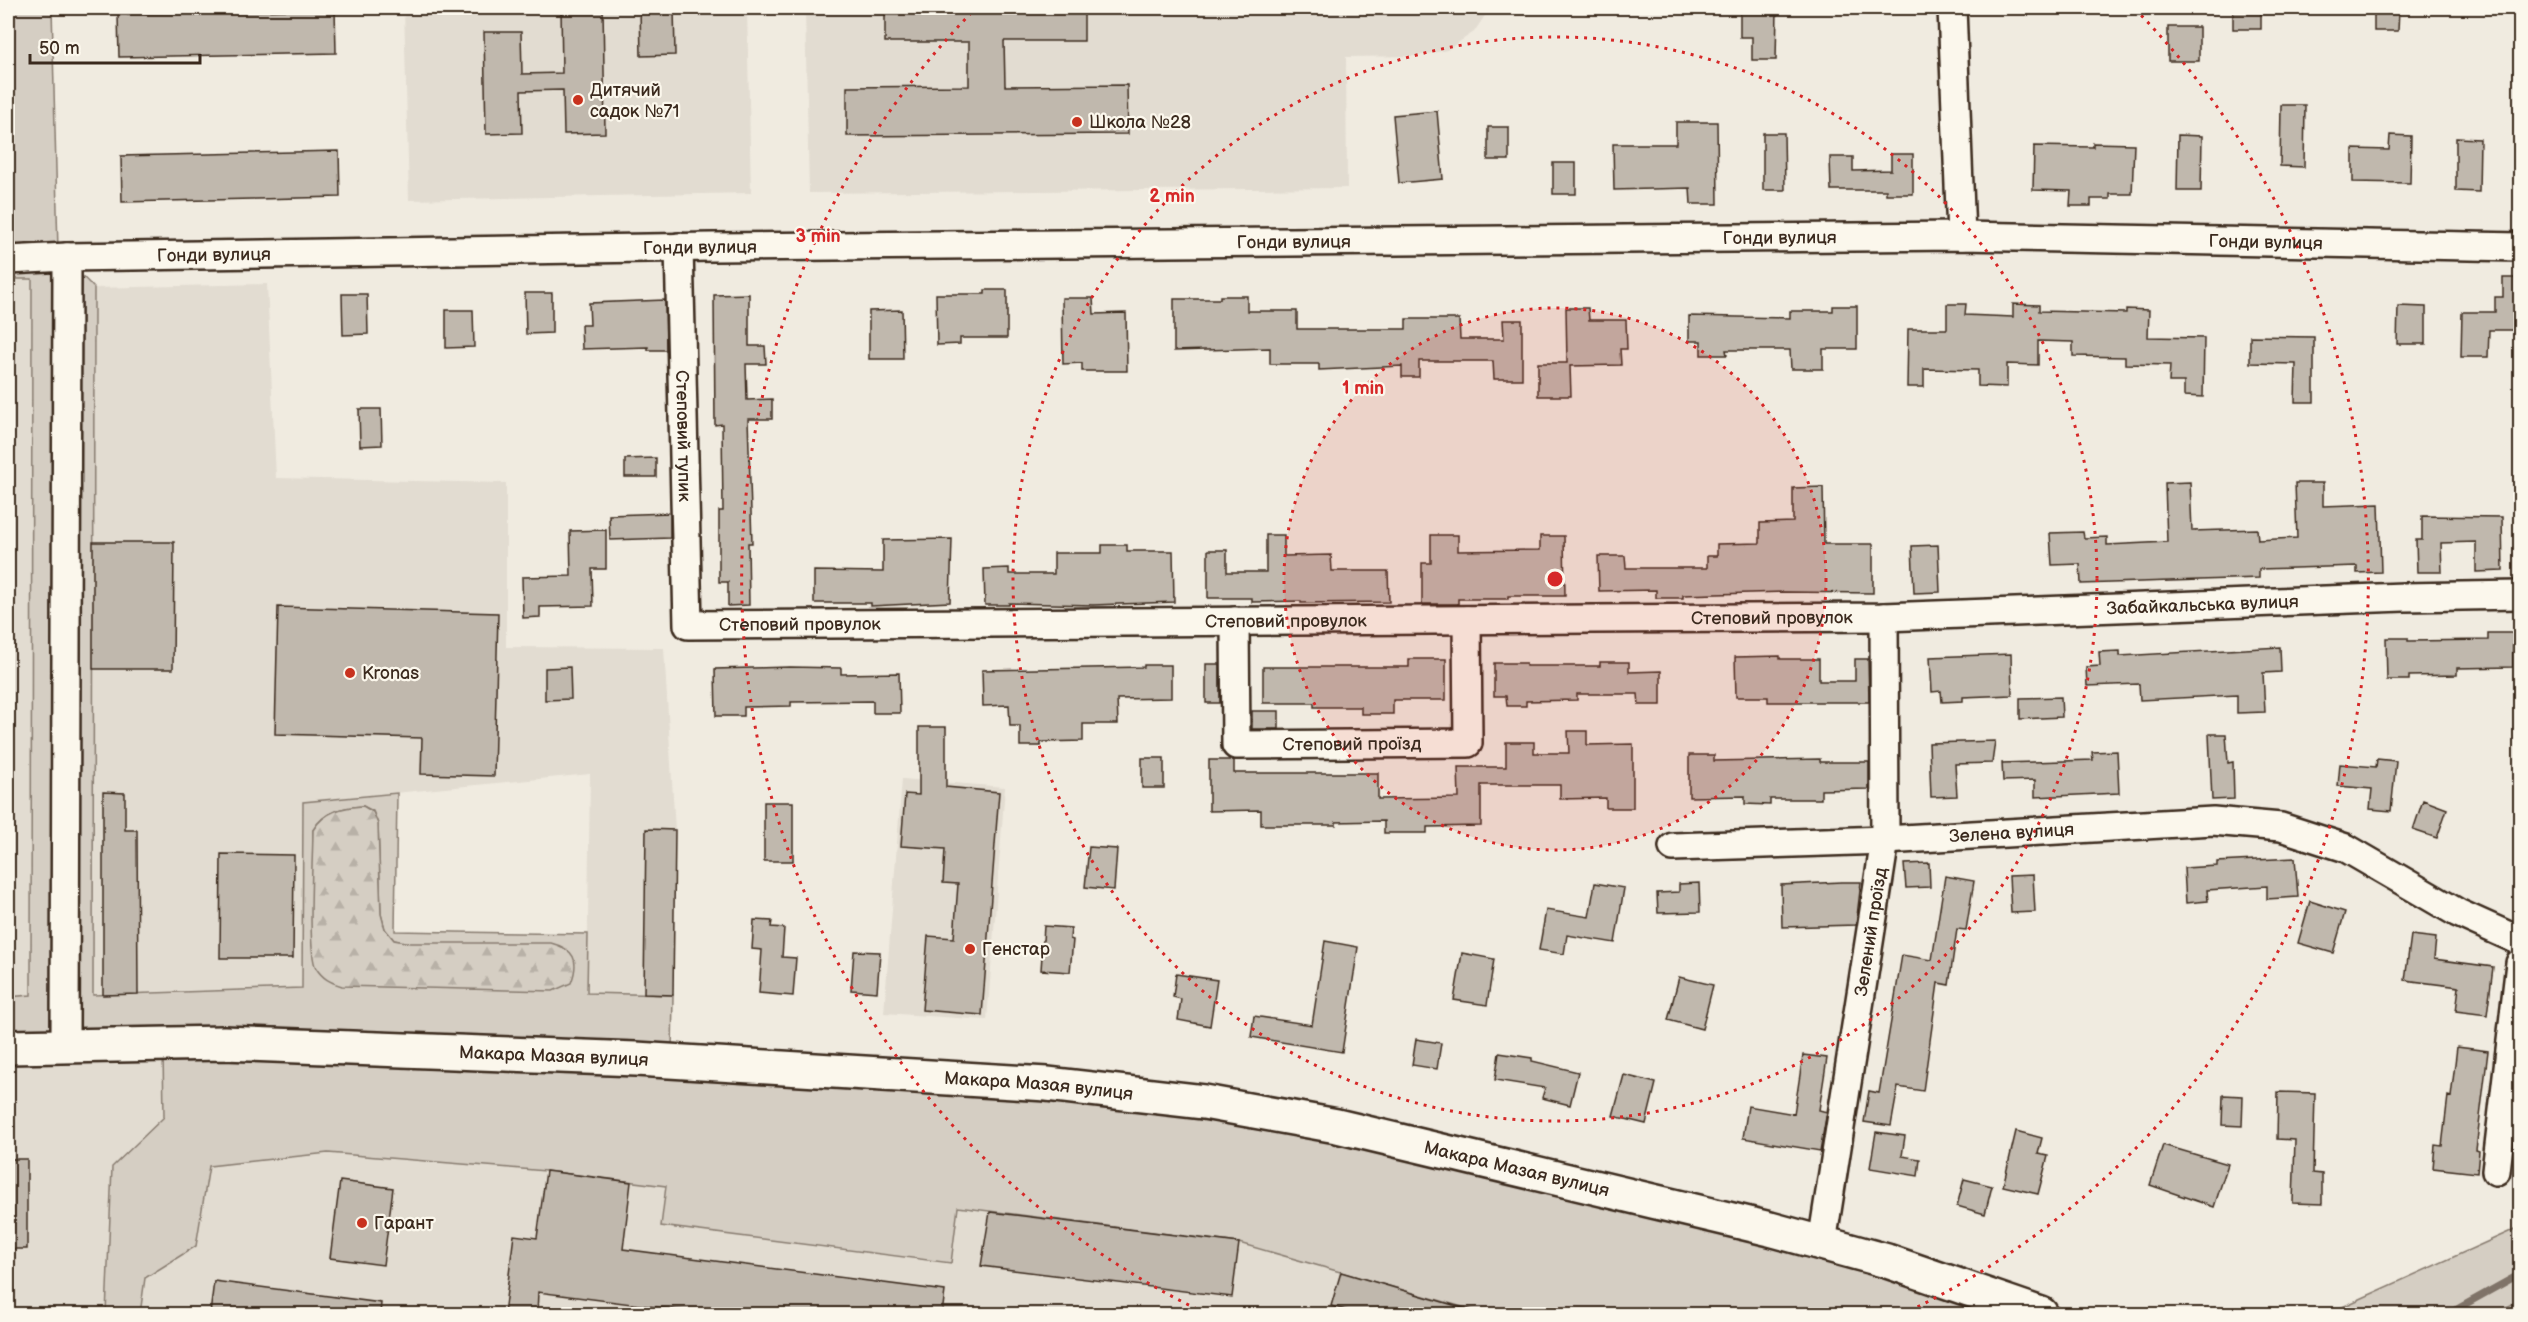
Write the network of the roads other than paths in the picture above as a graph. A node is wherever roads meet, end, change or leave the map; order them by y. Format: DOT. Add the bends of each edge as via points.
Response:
graph roads {
  1 [pos="1952,8"];
  2 [pos="1961,236"];
  3 [pos="680,247"];
  4 [pos="2520,247"];
  5 [pos="67,257"];
  6 [pos="8,260"];
  7 [pos="2520,595"];
  8 [pos="1884,617"];
  9 [pos="1467,620"];
  10 [pos="1235,621"];
  11 [pos="688,625"];
  12 [pos="1885,840"];
  13 [pos="1673,847"];
  14 [pos="2520,941"];
  15 [pos="2520,963"];
  16 [pos="65,1045"];
  17 [pos="8,1047"];
  18 [pos="2496,1171"];
  19 [pos="1822,1243"];
  20 [pos="2041,1314"];
  1 -- 2 [label="street"];
  2 -- 3 [label="street, Гонди вулиця"];
  2 -- 4 [label="street, Гонди вулиця"];
  3 -- 5 [label="street, Гонди вулиця"];
  3 -- 11 [label="street, Степовий тупик"];
  5 -- 6 [label="street, Гонди вулиця"];
  5 -- 16 [label="street"];
  7 -- 8 [label="street, Забайкальська вулиця"];
  8 -- 9 [label="street, Степовий провулок"];
  8 -- 12 [label="street, Зелений проїзд"];
  9 -- 10 [label="street, Степовий провулок"];
  9 -- 10 [label="street, Степовий проїзд" via="1468,743 1236,745"];
  10 -- 11 [label="street, Степовий провулок"];
  12 -- 13 [label="street, Зелена вулиця"];
  12 -- 14 [label="street, Зелена вулиця" via="2214,821 2281,827 2346,848 2458,914"];
  12 -- 19 [label="street, Зелений проїзд"];
  15 -- 18 [label="street"];
  16 -- 17 [label="main road, Макара Мазая вулиця"];
  16 -- 19 [label="main road, Макара Мазая вулиця" via="268,1044 636,1059 1047,1084 1204,1102 1337,1126"];
  19 -- 20 [label="main road, Макара Мазая вулиця"];
}
